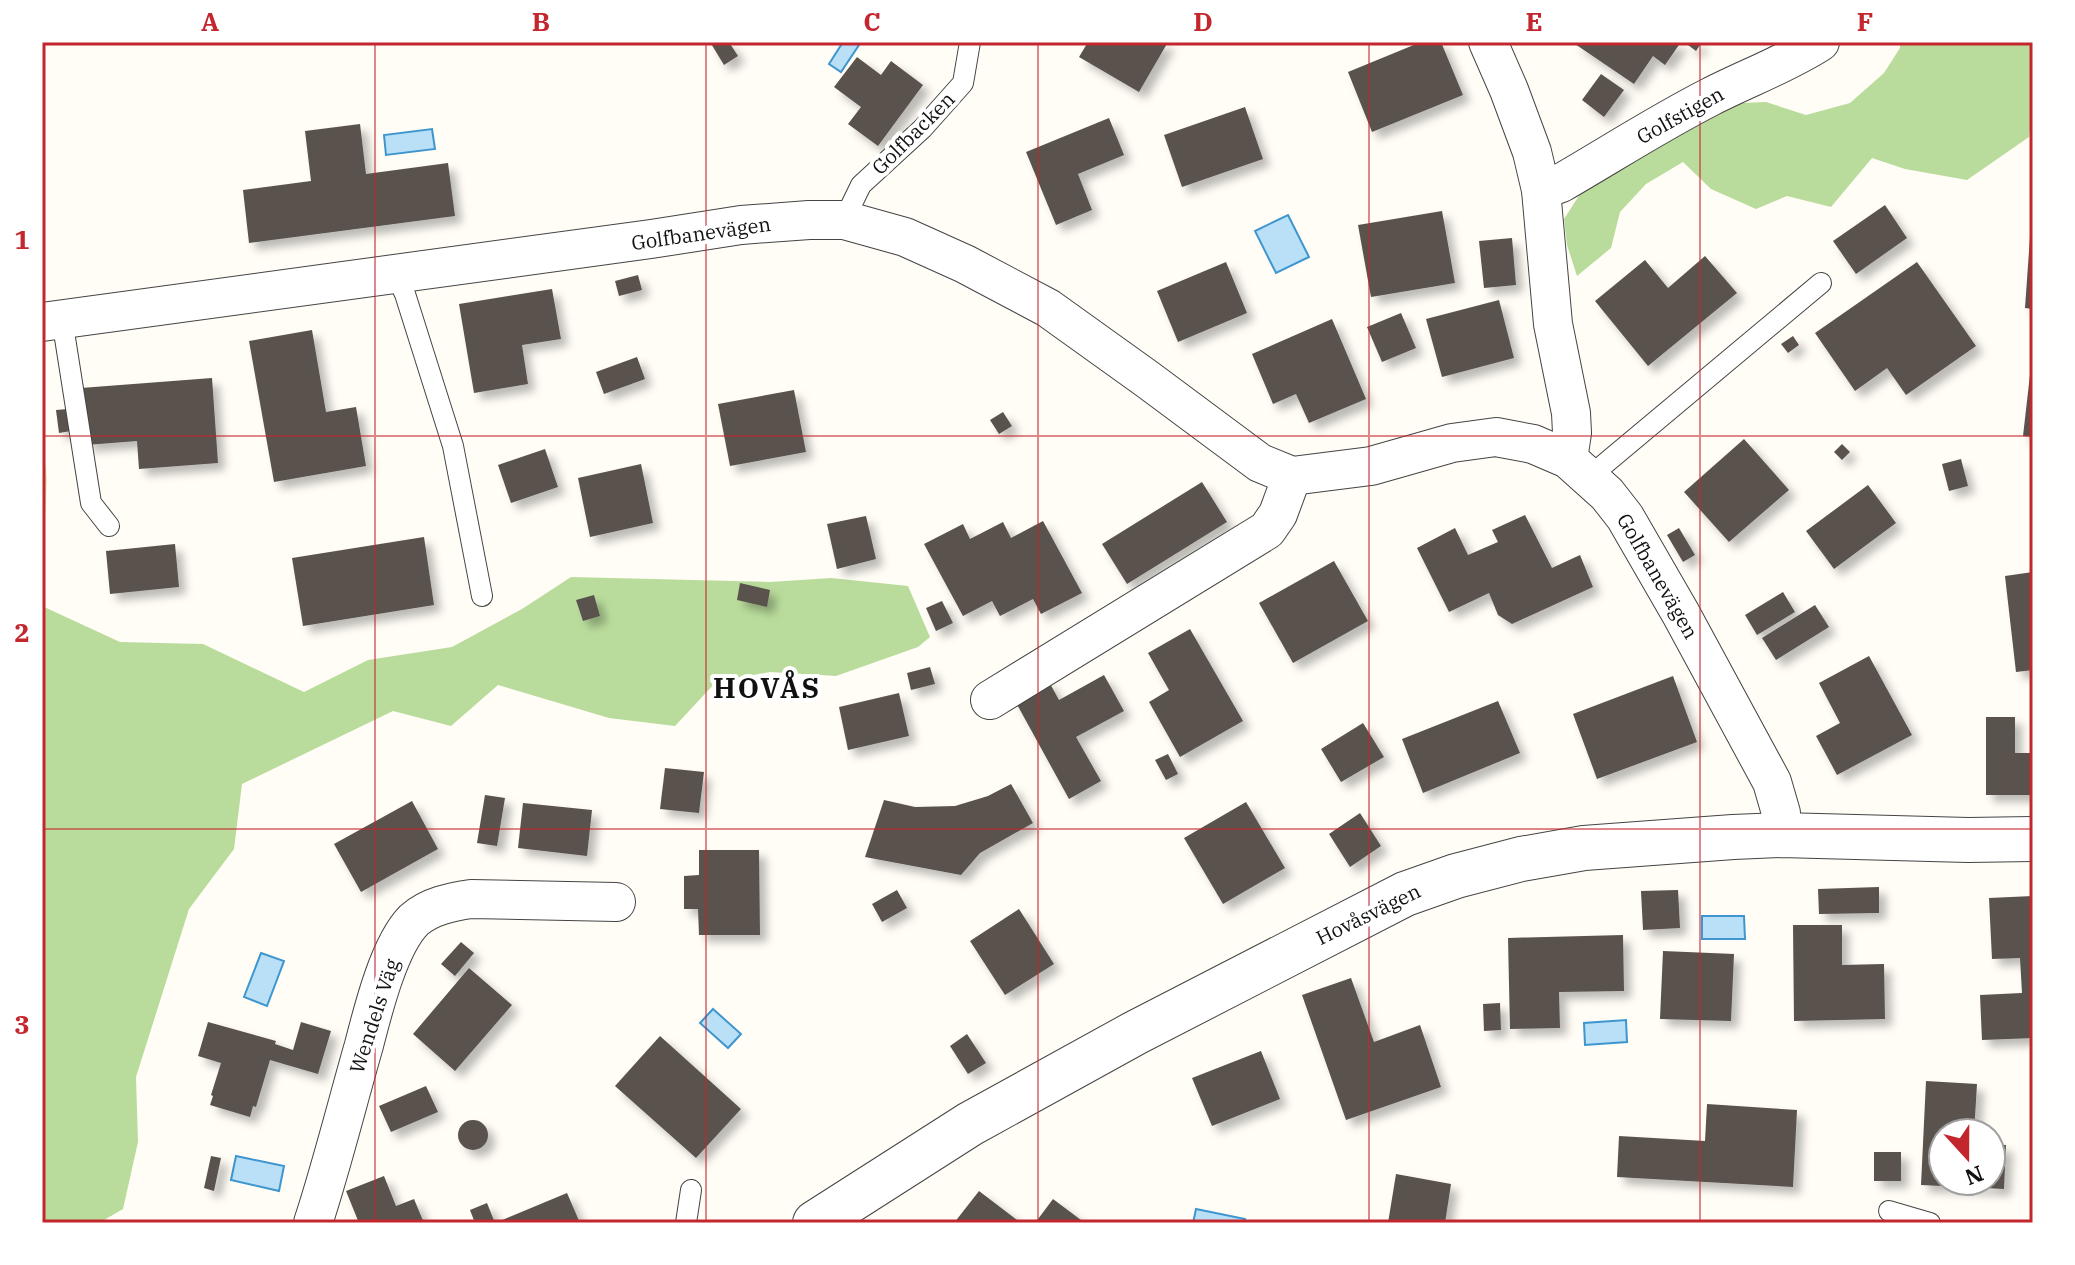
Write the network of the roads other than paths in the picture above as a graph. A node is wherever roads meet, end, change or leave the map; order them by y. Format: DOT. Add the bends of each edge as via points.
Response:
graph roads {
  1 [pos="970,42"];
  2 [pos="1488,42"];
  3 [pos="1820,42"];
  4 [pos="1541,190"];
  5 [pos="844,220"];
  6 [pos="395,273"];
  7 [pos="1821,283"];
  8 [pos="52,321"];
  9 [pos="1579,468"];
  10 [pos="1292,476"];
  11 [pos="109,526"];
  12 [pos="482,596"];
  13 [pos="990,700"];
  14 [pos="1781,835"];
  15 [pos="2033,839"];
  16 [pos="616,902"];
  17 [pos="691,1190"];
  18 [pos="1889,1211"];
  19 [pos="820,1222"];
  20 [pos="313,1223"];
  21 [pos="686,1223"];
  22 [pos="1930,1223"];
  1 -- 5 [label="lane, Golfbacken" via="963,83 861,185"];
  2 -- 4 [label="street" via="1532,152"];
  3 -- 4 [label="street, Golfstigen"];
  4 -- 9 [label="street" via="1553,324"];
  5 -- 6 [label="street, Golfbanevägen" via="741,225"];
  5 -- 10 [label="street, Golfbanevägen" via="905,237 1024,294 1260,463"];
  6 -- 8 [label="street, Golfbanevägen"];
  6 -- 12 [label="lane" via="453,446"];
  7 -- 9 [label="lane"];
  8 -- 11 [label="lane" via="91,503"];
  9 -- 10 [label="street, Golfbanevägen" via="1533,444 1496,437 1452,443 1371,466"];
  9 -- 14 [label="street, Golfbanevägen" via="1625,517 1681,614 1772,782"];
  10 -- 13 [label="street" via="1267,530"];
  14 -- 15 [label="street, Hovåsvägen"];
  14 -- 19 [label="street, Hovåsvägen" via="1584,848 1521,859 1405,894 970,1124"];
  16 -- 20 [label="street, Wendels Väg" via="471,899 429,909 413,921 397,943 374,1007"];
  17 -- 21 [label="lane"];
  18 -- 22 [label="lane"];
}
